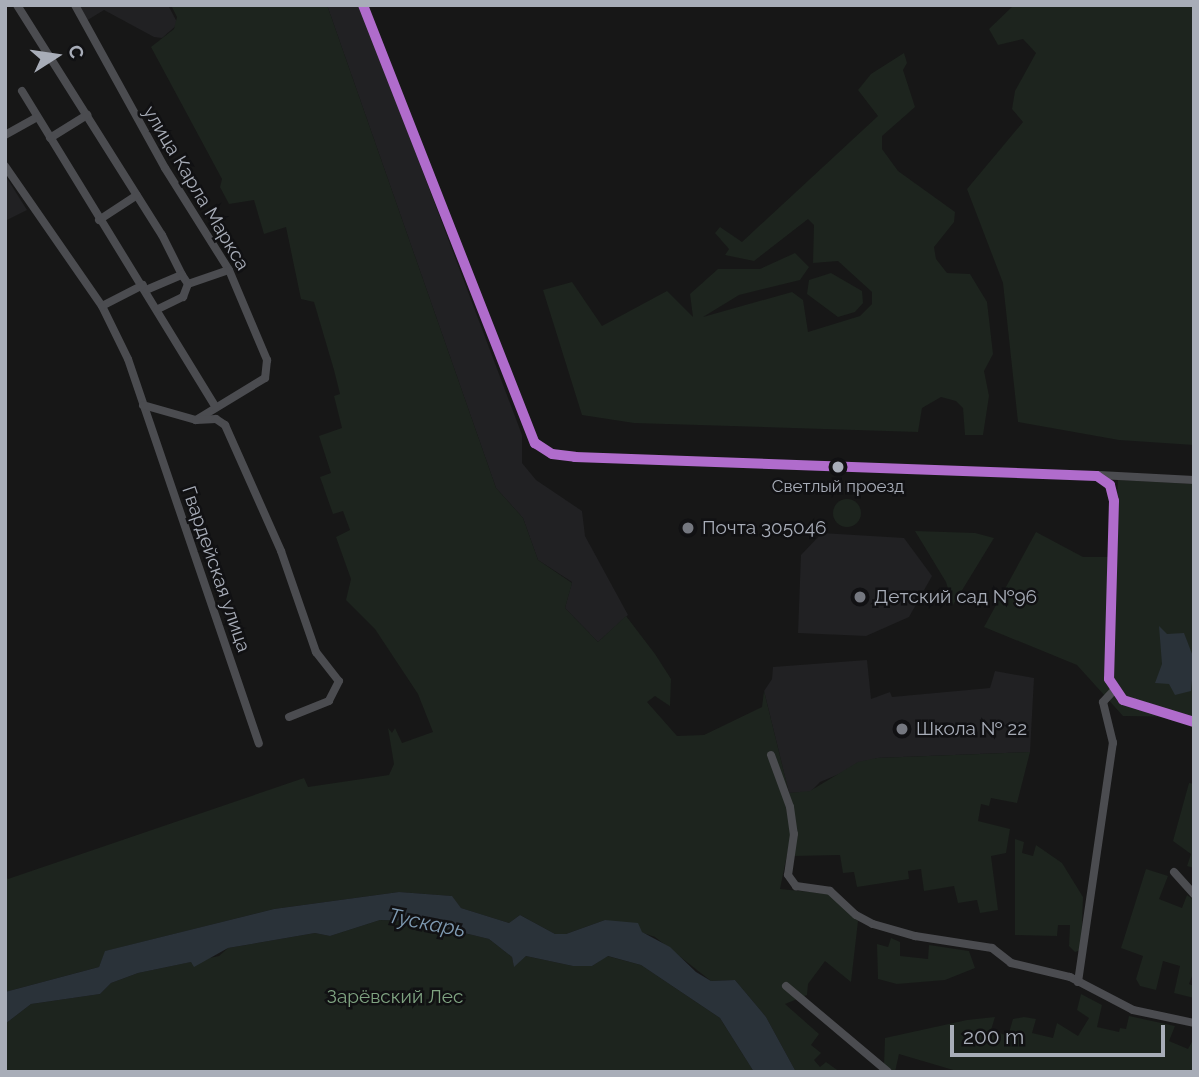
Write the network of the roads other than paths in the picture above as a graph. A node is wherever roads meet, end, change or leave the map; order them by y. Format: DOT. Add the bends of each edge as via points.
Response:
graph roads {
  1 [pos="16,5"];
  2 [pos="75,5"];
  3 [pos="363,5"];
  4 [pos="22,91"];
  5 [pos="87,115"];
  6 [pos="37,117"];
  7 [pos="5,135"];
  8 [pos="50,138"];
  9 [pos="5,166"];
  10 [pos="137,195"];
  11 [pos="99,220"];
  12 [pos="229,270"];
  13 [pos="182,275"];
  14 [pos="188,284"];
  15 [pos="144,287"];
  16 [pos="102,306"];
  17 [pos="158,309"];
  18 [pos="143,405"];
  19 [pos="216,407"];
  20 [pos="196,420"];
  21 [pos="1089,475"];
  22 [pos="1194,480"];
  23 [pos="1114,691"];
  24 [pos="289,717"];
  25 [pos="1194,722"];
  26 [pos="260,744"];
  27 [pos="771,755"];
  28 [pos="1174,872"];
  29 [pos="1194,894"];
  30 [pos="1078,982"];
  31 [pos="786,986"];
  32 [pos="1194,1023"];
  33 [pos="888,1072"];
  1 -- 5 [label="street"];
  2 -- 12 [label="street, улица Карла Маркса" via="159,157"];
  3 -- 21 [label="street" via="527,430 543,450 563,456 631,460"];
  4 -- 6 [label="street"];
  5 -- 8 [label="street"];
  5 -- 10 [label="street"];
  6 -- 7 [label="street"];
  6 -- 8 [label="street"];
  8 -- 11 [label="street"];
  9 -- 16 [label="street"];
  10 -- 11 [label="street"];
  10 -- 13 [label="street"];
  11 -- 15 [label="street"];
  12 -- 14 [label="street"];
  12 -- 19 [label="street, улица Карла Маркса" via="268,369 265,378"];
  13 -- 14 [label="street"];
  13 -- 15 [label="street"];
  14 -- 17 [label="street" via="183,297"];
  15 -- 16 [label="street"];
  15 -- 17 [label="street"];
  16 -- 18 [label="street" via="128,359"];
  17 -- 19 [label="street"];
  18 -- 20 [label="street"];
  18 -- 26 [label="street, Гвардейская улица"];
  19 -- 20 [label="street, улица Карла Маркса"];
  20 -- 24 [label="street" via="216,419 225,425 281,551 316,652 339,681 329,701"];
  21 -- 22 [label="street"];
  21 -- 23 [label="street" via="1104,480 1113,493 1108,666"];
  23 -- 25 [label="street" via="1135,706"];
  23 -- 30 [label="street" via="1103,702 1113,743"];
  27 -- 30 [label="street" via="790,807 794,834 788,875 796,886 830,891 873,924 992,948 1011,963"];
  28 -- 29 [label="street"];
  30 -- 32 [label="street" via="1133,1010"];
  31 -- 33 [label="street"];
}
